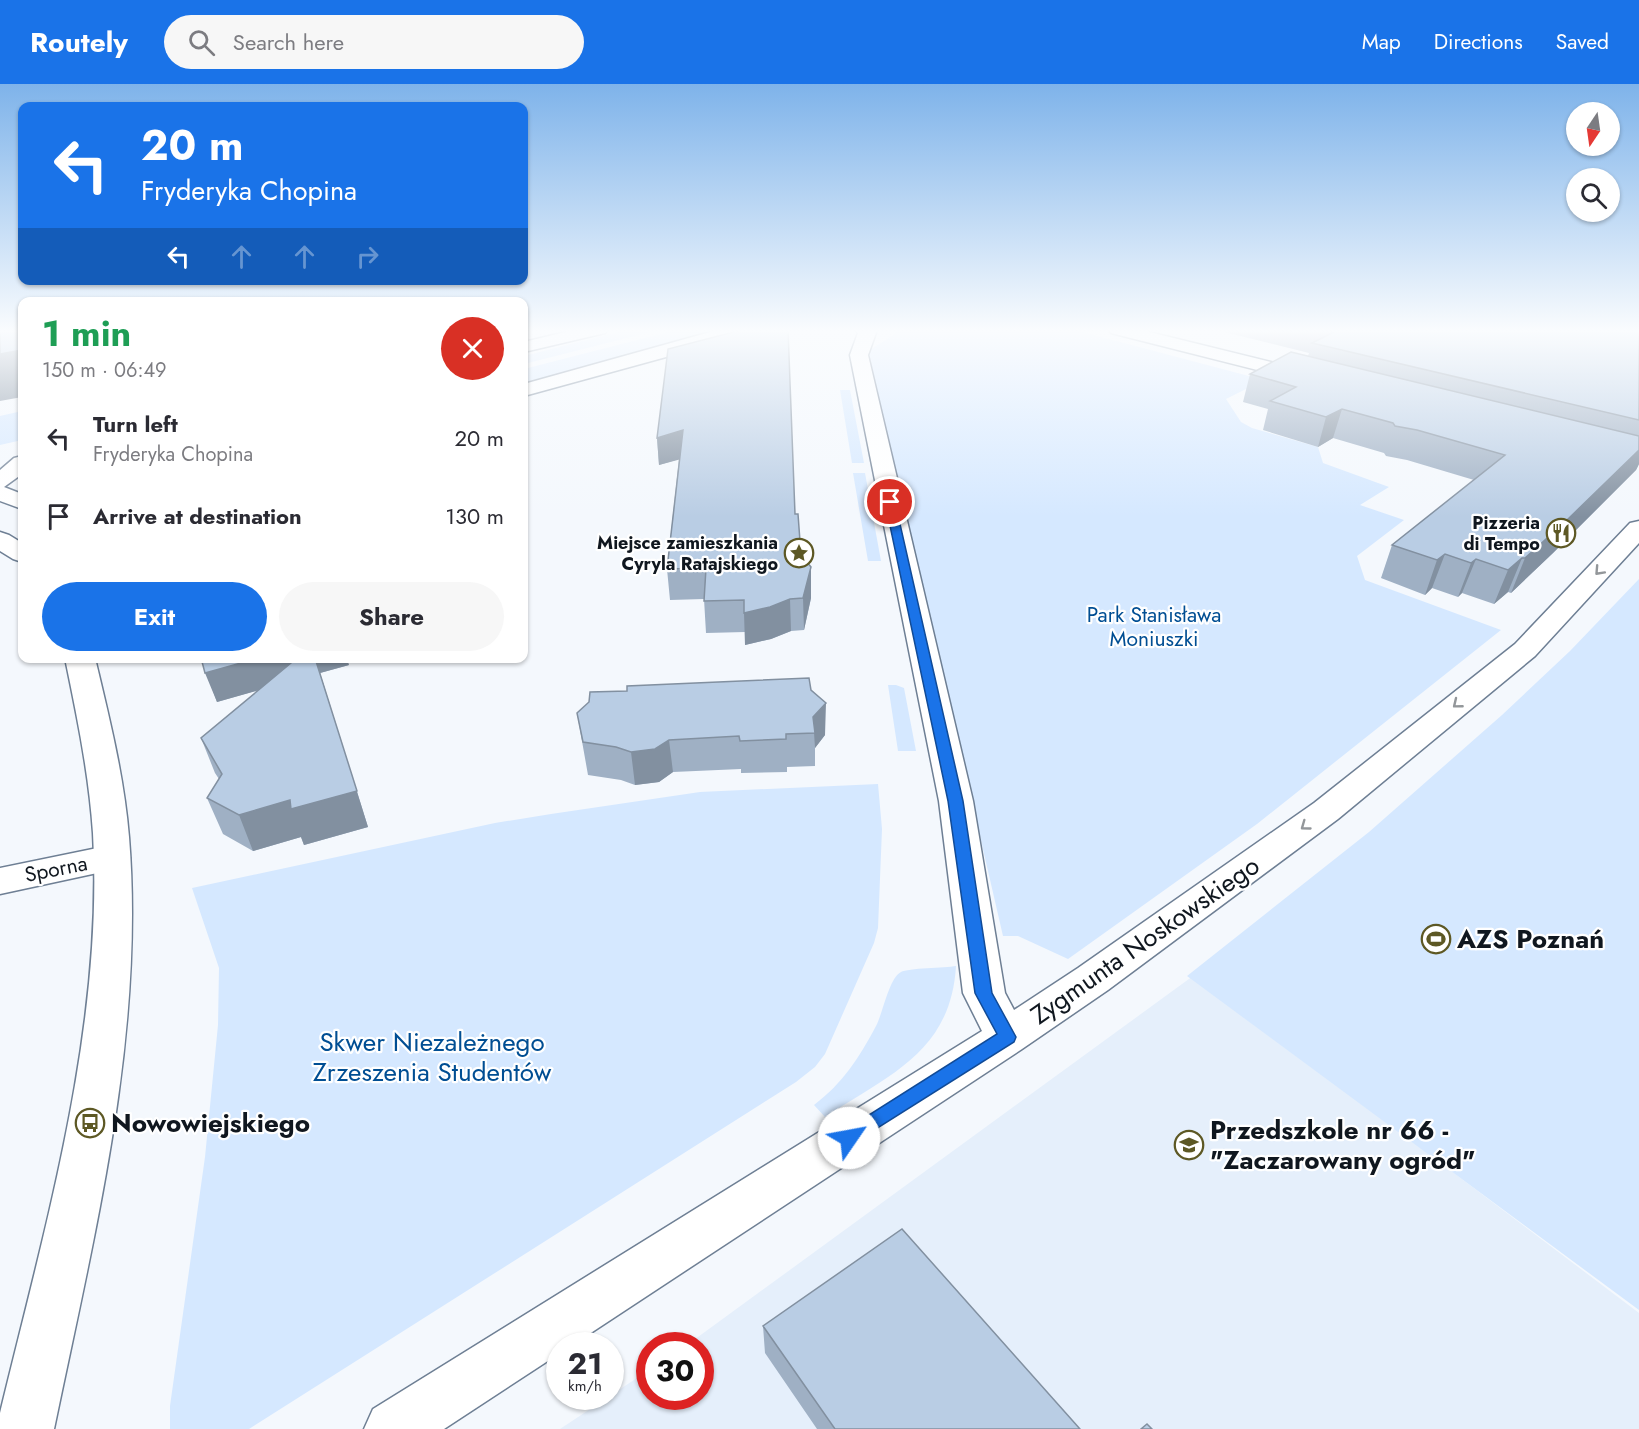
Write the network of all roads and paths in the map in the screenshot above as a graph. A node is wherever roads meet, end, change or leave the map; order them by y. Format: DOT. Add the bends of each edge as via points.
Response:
graph roads {
  1 [pos="867,392"];
  2 [pos="18,462"];
  3 [pos="0,465"];
  4 [pos="18,465"];
  5 [pos="0,481"];
  6 [pos="0,493"];
  7 [pos="18,500"];
  8 [pos="18,512"];
  9 [pos="0,516"];
  10 [pos="1639,528"];
  11 [pos="0,540"];
  12 [pos="18,551"];
  13 [pos="81,663"];
  14 [pos="112,858"];
  15 [pos="0,881"];
  16 [pos="1007,1037"];
  17 [pos="25,1429"];
  18 [pos="393,1429"];
  1 -- 16 [label="street" via="956,801 984,993"];
  2 -- 3 [label="street"];
  4 -- 5 [label="street"];
  6 -- 7 [label="street"];
  8 -- 9 [label="street"];
  10 -- 16 [label="street, Zygmunta Noskowskiego, one-way" via="1525,650 1335,803"];
  11 -- 12 [label="street"];
  13 -- 14 [label="street" via="104,764"];
  14 -- 15 [label="street, Sporna"];
  14 -- 17 [label="street" via="111,978 90,1123"];
  16 -- 18 [label="street, Zygmunta Noskowskiego"];
}
